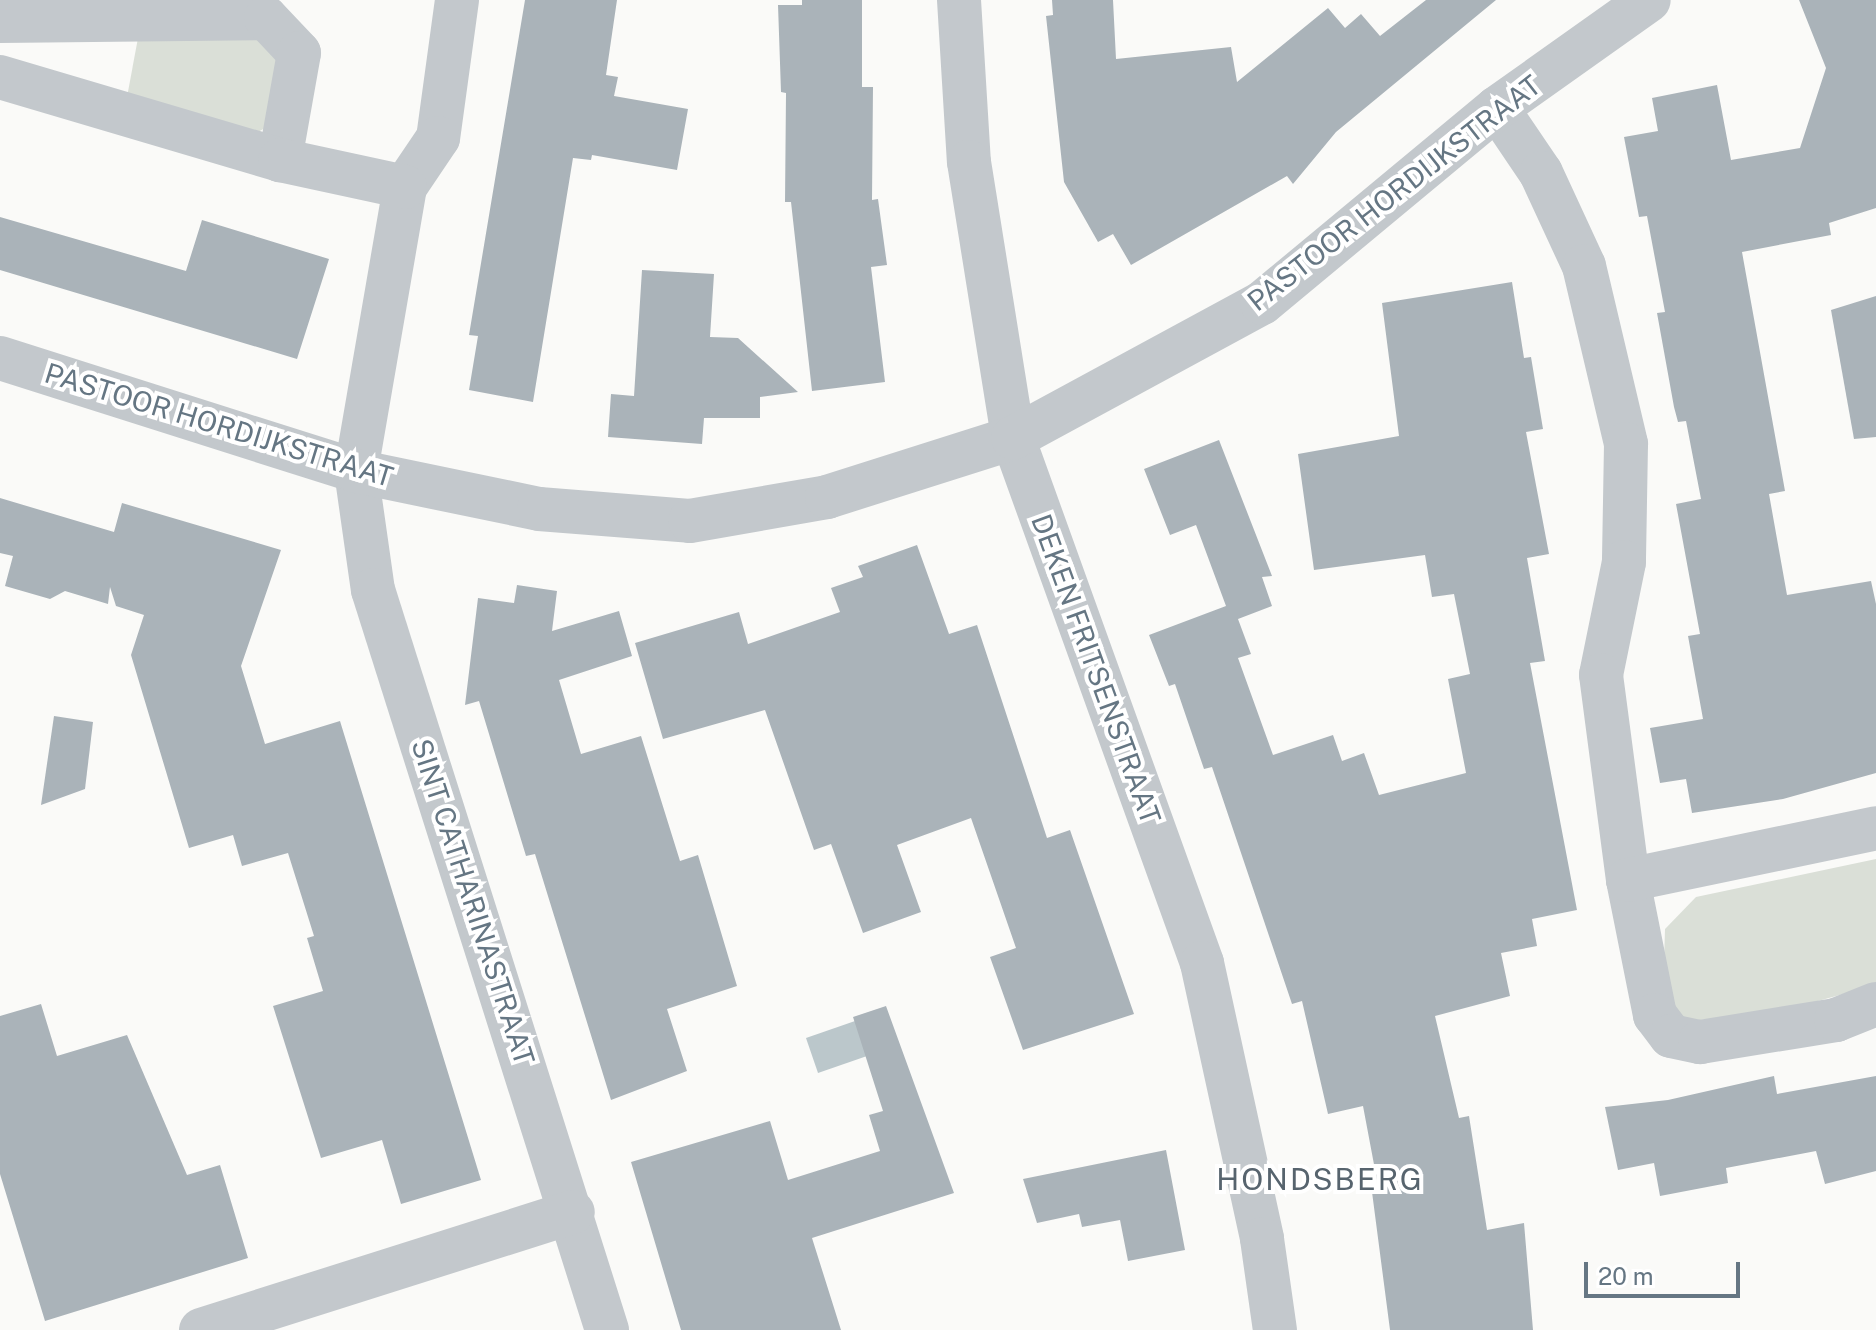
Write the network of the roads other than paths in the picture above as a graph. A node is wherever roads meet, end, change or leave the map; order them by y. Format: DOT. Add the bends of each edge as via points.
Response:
graph roads {
  1 [pos="457,0"];
  2 [pos="959,0"];
  3 [pos="1637,3"];
  4 [pos="0,21"];
  5 [pos="0,77"];
  6 [pos="1497,108"];
  7 [pos="280,160"];
  8 [pos="405,187"];
  9 [pos="0,358"];
  10 [pos="1013,438"];
  11 [pos="356,471"];
  12 [pos="1876,828"];
  13 [pos="1628,880"];
  14 [pos="1876,1004"];
  15 [pos="573,1212"];
  16 [pos="201,1330"];
  17 [pos="607,1330"];
  18 [pos="1275,1330"];
  1 -- 8 [label="street" via="438,138"];
  2 -- 10 [label="street, DEKEN FRITSENSTRAAT" via="969,162"];
  3 -- 6 [label="street, PASTOOR HORDIJKSTRAAT"];
  4 -- 7 [label="street" via="266,18 299,53"];
  5 -- 7 [label="street"];
  6 -- 10 [label="street, PASTOOR HORDIJKSTRAAT" via="1262,303"];
  6 -- 13 [label="street" via="1541,173 1584,266 1626,444 1624,562 1601,675"];
  7 -- 8 [label="street"];
  8 -- 11 [label="street, SINT CATHARINASTRAAT"];
  9 -- 11 [label="street, PASTOOR HORDIJKSTRAAT"];
  10 -- 11 [label="street, PASTOOR HORDIJKSTRAAT" via="827,497 690,521 539,509"];
  10 -- 18 [label="street, DEKEN FRITSENSTRAAT" via="1202,963 1262,1239"];
  11 -- 15 [label="street, SINT CATHARINASTRAAT" via="373,590"];
  12 -- 13 [label="street"];
  13 -- 14 [label="street" via="1655,1015 1671,1036 1700,1042 1836,1020"];
  15 -- 16 [label="street"];
  15 -- 17 [label="street, SINT CATHARINASTRAAT"];
}
